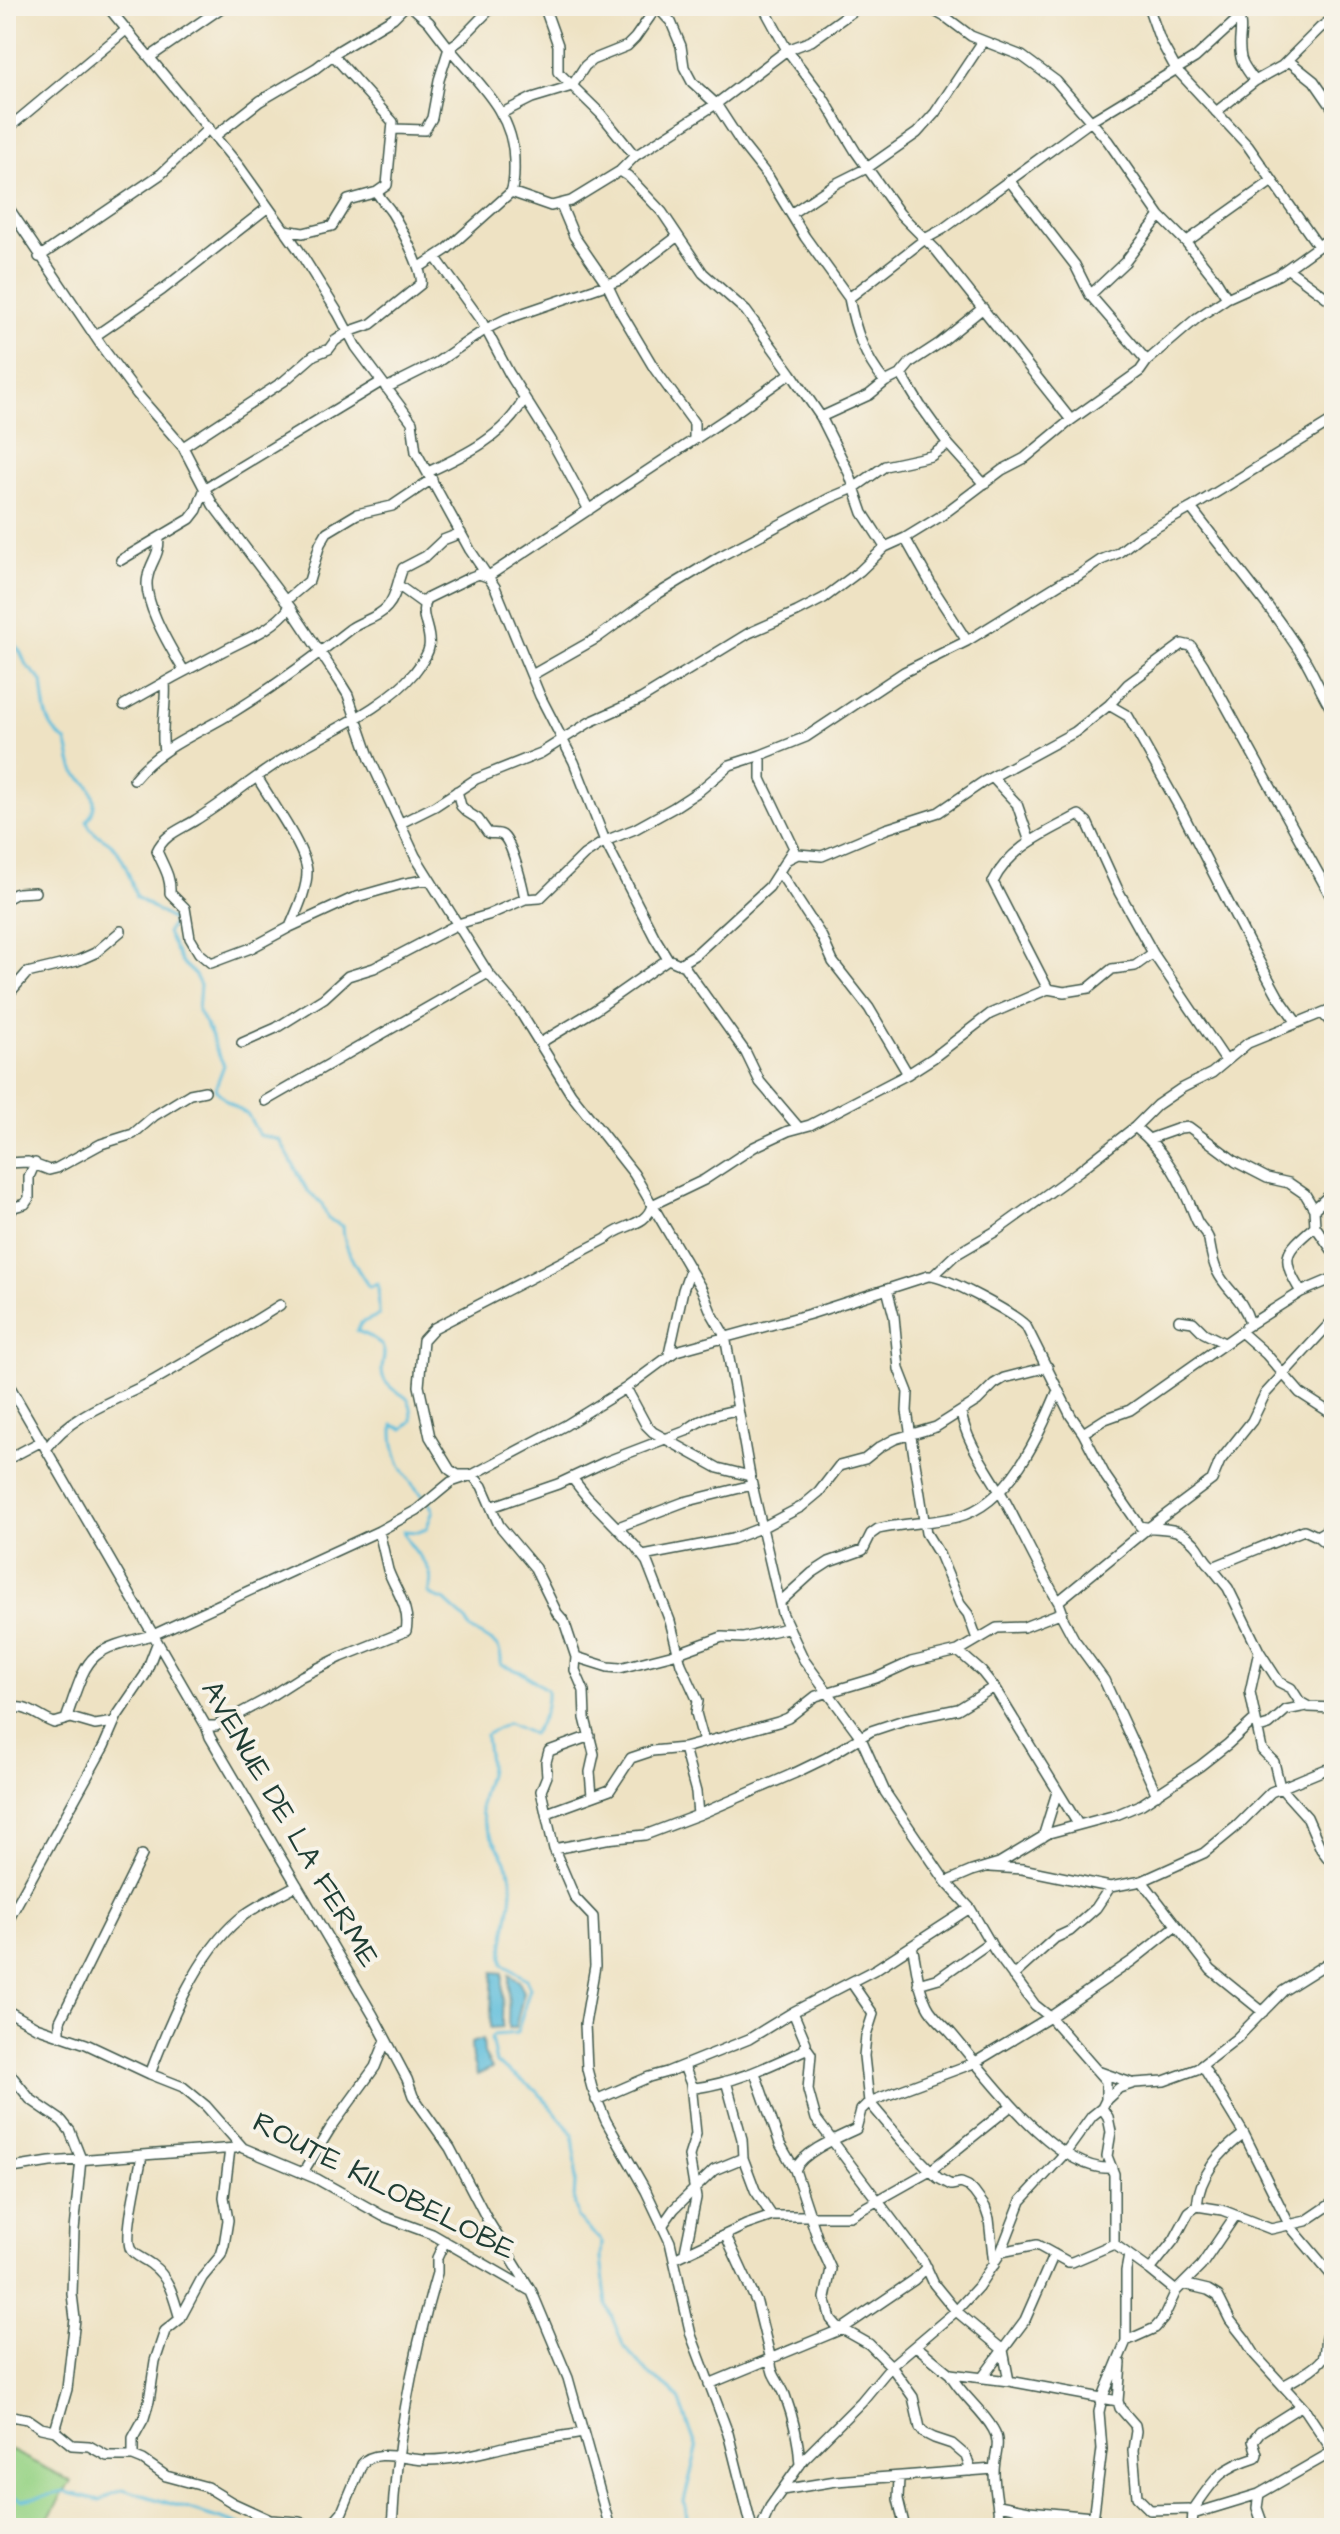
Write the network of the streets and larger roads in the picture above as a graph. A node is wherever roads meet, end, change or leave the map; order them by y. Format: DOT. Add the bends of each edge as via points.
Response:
graph roads {
  1 [pos="108,6"];
  2 [pos="224,6"];
  3 [pos="408,6"];
  4 [pos="493,6"];
  5 [pos="544,6"];
  6 [pos="763,6"];
  7 [pos="860,6"];
  8 [pos="926,6"];
  9 [pos="1148,6"];
  10 [pos="1234,6"];
  11 [pos="656,7"];
  12 [pos="1240,17"];
  13 [pos="1334,18"];
  14 [pos="126,30"];
  15 [pos="983,41"];
  16 [pos="449,48"];
  17 [pos="787,50"];
  18 [pos="333,55"];
  19 [pos="150,57"];
  20 [pos="1289,61"];
  21 [pos="1176,69"];
  22 [pos="1255,81"];
  23 [pos="572,86"];
  24 [pos="716,104"];
  25 [pos="1334,110"];
  26 [pos="1216,112"];
  27 [pos="502,113"];
  28 [pos="1091,121"];
  29 [pos="393,129"];
  30 [pos="6,130"];
  31 [pos="212,132"];
  32 [pos="635,156"];
  33 [pos="867,168"];
  34 [pos="620,171"];
  35 [pos="1009,180"];
  36 [pos="1272,181"];
  37 [pos="377,192"];
  38 [pos="511,192"];
  39 [pos="6,204"];
  40 [pos="561,205"];
  41 [pos="267,208"];
  42 [pos="792,213"];
  43 [pos="1160,216"];
  44 [pos="285,230"];
  45 [pos="303,233"];
  46 [pos="1334,235"];
  47 [pos="678,236"];
  48 [pos="925,239"];
  49 [pos="1186,242"];
  50 [pos="1318,246"];
  51 [pos="298,249"];
  52 [pos="39,257"];
  53 [pos="436,258"];
  54 [pos="420,267"];
  55 [pos="1288,269"];
  56 [pos="607,284"];
  57 [pos="1090,295"];
  58 [pos="849,298"];
  59 [pos="1227,298"];
  60 [pos="1334,303"];
  61 [pos="983,308"];
  62 [pos="486,329"];
  63 [pos="348,332"];
  64 [pos="95,336"];
  65 [pos="1147,361"];
  66 [pos="791,373"];
  67 [pos="901,374"];
  68 [pos="885,382"];
  69 [pos="384,385"];
  70 [pos="524,399"];
  71 [pos="821,417"];
  72 [pos="1071,420"];
  73 [pos="1334,420"];
  74 [pos="694,439"];
  75 [pos="948,444"];
  76 [pos="183,447"];
  77 [pos="430,475"];
  78 [pos="984,484"];
  79 [pos="205,488"];
  80 [pos="854,488"];
  81 [pos="1191,508"];
  82 [pos="589,510"];
  83 [pos="461,533"];
  84 [pos="905,538"];
  85 [pos="159,539"];
  86 [pos="885,547"];
  87 [pos="121,560"];
  88 [pos="487,577"];
  89 [pos="399,586"];
  90 [pos="287,604"];
  91 [pos="424,604"];
  92 [pos="967,641"];
  93 [pos="320,654"];
  94 [pos="184,671"];
  95 [pos="532,675"];
  96 [pos="165,682"];
  97 [pos="124,705"];
  98 [pos="1109,705"];
  99 [pos="1334,713"];
  100 [pos="355,718"];
  101 [pos="563,739"];
  102 [pos="164,751"];
  103 [pos="761,755"];
  104 [pos="257,777"];
  105 [pos="992,777"];
  106 [pos="134,779"];
  107 [pos="457,791"];
  108 [pos="401,823"];
  109 [pos="605,841"];
  110 [pos="1030,842"];
  111 [pos="788,859"];
  112 [pos="780,873"];
  113 [pos="429,879"];
  114 [pos="35,892"];
  115 [pos="6,899"];
  116 [pos="525,899"];
  117 [pos="1334,902"];
  118 [pos="458,924"];
  119 [pos="290,927"];
  120 [pos="121,931"];
  121 [pos="1153,953"];
  122 [pos="668,959"];
  123 [pos="681,963"];
  124 [pos="488,973"];
  125 [pos="6,984"];
  126 [pos="1048,989"];
  127 [pos="8,996"];
  128 [pos="1334,1008"];
  129 [pos="1322,1013"];
  130 [pos="1297,1023"];
  131 [pos="1334,1026"];
  132 [pos="242,1043"];
  133 [pos="540,1043"];
  134 [pos="1226,1061"];
  135 [pos="908,1074"];
  136 [pos="205,1091"];
  137 [pos="265,1101"];
  138 [pos="1135,1127"];
  139 [pos="799,1128"];
  140 [pos="1149,1139"];
  141 [pos="6,1163"];
  142 [pos="35,1163"];
  143 [pos="1334,1191"];
  144 [pos="652,1205"];
  145 [pos="1314,1209"];
  146 [pos="6,1219"];
  147 [pos="1315,1226"];
  148 [pos="1334,1253"];
  149 [pos="690,1270"];
  150 [pos="934,1275"];
  151 [pos="1334,1278"];
  152 [pos="887,1289"];
  153 [pos="1301,1292"];
  154 [pos="280,1305"];
  155 [pos="1334,1319"];
  156 [pos="1179,1320"];
  157 [pos="1250,1323"];
  158 [pos="1241,1332"];
  159 [pos="725,1336"];
  160 [pos="1224,1343"];
  161 [pos="669,1354"];
  162 [pos="1048,1367"];
  163 [pos="1284,1373"];
  164 [pos="6,1380"];
  165 [pos="626,1388"];
  166 [pos="1058,1390"];
  167 [pos="737,1410"];
  168 [pos="961,1412"];
  169 [pos="1334,1415"];
  170 [pos="943,1422"];
  171 [pos="965,1427"];
  172 [pos="912,1433"];
  173 [pos="1083,1433"];
  174 [pos="664,1438"];
  175 [pos="44,1444"];
  176 [pos="6,1460"];
  177 [pos="472,1475"];
  178 [pos="572,1478"];
  179 [pos="751,1480"];
  180 [pos="999,1491"];
  181 [pos="491,1507"];
  182 [pos="924,1521"];
  183 [pos="1334,1526"];
  184 [pos="618,1527"];
  185 [pos="763,1527"];
  186 [pos="1148,1528"];
  187 [pos="379,1531"];
  188 [pos="1317,1536"];
  189 [pos="643,1556"];
  190 [pos="1211,1567"];
  191 [pos="1334,1567"];
  192 [pos="780,1602"];
  193 [pos="1059,1608"];
  194 [pos="787,1628"];
  195 [pos="977,1639"];
  196 [pos="155,1640"];
  197 [pos="958,1651"];
  198 [pos="1259,1651"];
  199 [pos="678,1653"];
  200 [pos="576,1657"];
  201 [pos="994,1687"];
  202 [pos="826,1692"];
  203 [pos="1306,1706"];
  204 [pos="1334,1708"];
  205 [pos="7,1710"];
  206 [pos="66,1719"];
  207 [pos="114,1722"];
  208 [pos="1257,1724"];
  209 [pos="211,1726"];
  210 [pos="590,1736"];
  211 [pos="860,1736"];
  212 [pos="704,1742"];
  213 [pos="684,1748"];
  214 [pos="1334,1769"];
  215 [pos="1280,1787"];
  216 [pos="1057,1792"];
  217 [pos="1157,1795"];
  218 [pos="592,1796"];
  219 [pos="547,1813"];
  220 [pos="698,1815"];
  221 [pos="1078,1824"];
  222 [pos="1043,1837"];
  223 [pos="554,1849"];
  224 [pos="142,1855"];
  225 [pos="1334,1866"];
  226 [pos="990,1867"];
  227 [pos="1142,1881"];
  228 [pos="946,1882"];
  229 [pos="297,1885"];
  230 [pos="1110,1887"];
  231 [pos="970,1908"];
  232 [pos="6,1924"];
  233 [pos="1176,1926"];
  234 [pos="990,1942"];
  235 [pos="912,1946"];
  236 [pos="1334,1959"];
  237 [pos="1013,1976"];
  238 [pos="851,1982"];
  239 [pos="918,1984"];
  240 [pos="6,2010"];
  241 [pos="793,2012"];
  242 [pos="1263,2012"];
  243 [pos="1050,2017"];
  244 [pos="60,2036"];
  245 [pos="386,2040"];
  246 [pos="806,2047"];
  247 [pos="974,2063"];
  248 [pos="1202,2065"];
  249 [pos="684,2066"];
  250 [pos="6,2069"];
  251 [pos="1099,2072"];
  252 [pos="755,2073"];
  253 [pos="150,2074"];
  254 [pos="726,2081"];
  255 [pos="1135,2083"];
  256 [pos="691,2084"];
  257 [pos="596,2100"];
  258 [pos="869,2102"];
  259 [pos="1104,2104"];
  260 [pos="1011,2106"];
  261 [pos="1244,2134"];
  262 [pos="833,2139"];
  263 [pos="243,2148"];
  264 [pos="230,2149"];
  265 [pos="1066,2152"];
  266 [pos="142,2156"];
  267 [pos="743,2158"];
  268 [pos="81,2159"];
  269 [pos="1112,2168"];
  270 [pos="6,2169"];
  271 [pos="795,2170"];
  272 [pos="930,2171"];
  273 [pos="303,2173"];
  274 [pos="695,2190"];
  275 [pos="878,2200"];
  276 [pos="1334,2202"];
  277 [pos="1197,2206"];
  278 [pos="810,2215"];
  279 [pos="772,2216"];
  280 [pos="1235,2216"];
  281 [pos="662,2226"];
  282 [pos="1290,2226"];
  283 [pos="726,2236"];
  284 [pos="445,2241"];
  285 [pos="1114,2244"];
  286 [pos="685,2252"];
  287 [pos="1001,2252"];
  288 [pos="1054,2254"];
  289 [pos="1129,2255"];
  290 [pos="674,2259"];
  291 [pos="994,2265"];
  292 [pos="927,2267"];
  293 [pos="1150,2270"];
  294 [pos="1334,2278"];
  295 [pos="1180,2287"];
  296 [pos="532,2292"];
  297 [pos="956,2311"];
  298 [pos="180,2319"];
  299 [pos="1334,2325"];
  300 [pos="842,2329"];
  301 [pos="1126,2341"];
  302 [pos="916,2346"];
  303 [pos="1003,2350"];
  304 [pos="1121,2356"];
  305 [pos="771,2360"];
  306 [pos="891,2366"];
  307 [pos="950,2374"];
  308 [pos="982,2378"];
  309 [pos="1009,2381"];
  310 [pos="709,2384"];
  311 [pos="1283,2386"];
  312 [pos="1102,2399"];
  313 [pos="1118,2401"];
  314 [pos="1301,2406"];
  315 [pos="6,2415"];
  316 [pos="55,2431"];
  317 [pos="583,2433"];
  318 [pos="1333,2452"];
  319 [pos="133,2456"];
  320 [pos="398,2458"];
  321 [pos="800,2465"];
  322 [pos="994,2469"];
  323 [pos="971,2471"];
  324 [pos="899,2478"];
  325 [pos="782,2490"];
  326 [pos="1259,2494"];
  327 [pos="999,2505"];
  328 [pos="1193,2512"];
  329 [pos="1092,2523"];
  330 [pos="607,2526"];
  331 [pos="318,2528"];
  332 [pos="328,2528"];
  333 [pos="392,2528"];
  334 [pos="752,2528"];
  335 [pos="761,2528"];
  336 [pos="905,2528"];
  337 [pos="1000,2528"];
  338 [pos="1192,2528"];
  339 [pos="1264,2528"];
  1 -- 14 [label="street"];
  2 -- 19 [label="street"];
  3 -- 16 [label="street"];
  3 -- 18 [label="street"];
  4 -- 16 [label="street"];
  5 -- 23 [label="street" via="558,45 558,72"];
  6 -- 17 [label="street"];
  7 -- 17 [label="street" via="811,41"];
  8 -- 15 [label="street"];
  9 -- 21 [label="street"];
  10 -- 12 [label="street"];
  11 -- 23 [label="street" via="627,46 592,60"];
  11 -- 24 [label="street" via="671,22 692,82"];
  12 -- 21 [label="street"];
  12 -- 22 [label="street" via="1242,61"];
  13 -- 20 [label="street"];
  14 -- 19 [label="street"];
  14 -- 30 [label="street"];
  15 -- 28 [label="street" via="1043,70"];
  15 -- 33 [label="street" via="917,133"];
  16 -- 27 [label="street"];
  16 -- 29 [label="street" via="425,130"];
  17 -- 24 [label="street"];
  17 -- 33 [label="street"];
  18 -- 29 [label="street" via="391,120"];
  18 -- 31 [label="street"];
  19 -- 31 [label="street"];
  20 -- 22 [label="street"];
  20 -- 25 [label="street" via="1314,81"];
  21 -- 26 [label="street"];
  21 -- 28 [label="street"];
  22 -- 26 [label="street"];
  23 -- 27 [label="street"];
  23 -- 32 [label="street"];
  24 -- 32 [label="street"];
  24 -- 42 [label="street"];
  26 -- 36 [label="street"];
  27 -- 38 [label="street" via="514,155"];
  28 -- 35 [label="street"];
  28 -- 43 [label="street"];
  29 -- 37 [label="street" via="387,185"];
  31 -- 41 [label="street"];
  31 -- 52 [label="street" via="161,174"];
  32 -- 34 [label="street"];
  33 -- 42 [label="street"];
  33 -- 48 [label="street"];
  34 -- 40 [label="street"];
  34 -- 47 [label="street" via="655,204"];
  35 -- 48 [label="street"];
  35 -- 57 [label="street" via="1075,265"];
  36 -- 49 [label="street"];
  36 -- 50 [label="street"];
  37 -- 45 [label="street" via="348,200 332,226"];
  37 -- 54 [label="street"];
  38 -- 40 [label="street"];
  38 -- 53 [label="street"];
  39 -- 52 [label="street"];
  40 -- 56 [label="street" via="574,236"];
  41 -- 44 [label="street"];
  41 -- 64 [label="street"];
  42 -- 58 [label="street"];
  43 -- 49 [label="street"];
  43 -- 57 [label="street" via="1125,262"];
  44 -- 45 [label="street"];
  44 -- 51 [label="street"];
  45 -- 51 [label="street"];
  46 -- 50 [label="street"];
  47 -- 56 [label="street" via="628,275"];
  47 -- 66 [label="street" via="703,273 746,311"];
  48 -- 58 [label="street"];
  48 -- 61 [label="street"];
  49 -- 59 [label="street"];
  50 -- 55 [label="street"];
  51 -- 63 [label="street"];
  52 -- 64 [label="street"];
  53 -- 54 [label="street"];
  53 -- 62 [label="street"];
  54 -- 63 [label="street" via="423,277 417,289 371,324"];
  55 -- 59 [label="street"];
  55 -- 60 [label="street"];
  56 -- 62 [label="street"];
  56 -- 74 [label="street" via="654,368 694,423"];
  57 -- 65 [label="street"];
  58 -- 68 [label="street" via="863,350"];
  59 -- 65 [label="street"];
  61 -- 67 [label="street"];
  61 -- 72 [label="street"];
  62 -- 69 [label="street" via="436,363"];
  62 -- 70 [label="street"];
  63 -- 69 [label="street"];
  63 -- 76 [label="street"];
  64 -- 76 [label="street"];
  65 -- 72 [label="street"];
  66 -- 71 [label="street"];
  66 -- 74 [label="street"];
  67 -- 68 [label="street"];
  67 -- 75 [label="street"];
  68 -- 71 [label="street"];
  69 -- 77 [label="street" via="412,422 416,452"];
  69 -- 79 [label="street"];
  70 -- 77 [label="street" via="504,428"];
  70 -- 82 [label="street"];
  71 -- 80 [label="street"];
  72 -- 78 [label="street"];
  73 -- 81 [label="street"];
  74 -- 82 [label="street"];
  75 -- 78 [label="street"];
  75 -- 80 [label="street" via="931,456 885,466"];
  76 -- 79 [label="street"];
  77 -- 83 [label="street"];
  77 -- 90 [label="street" via="392,506 357,514 327,532 309,581"];
  78 -- 84 [label="street"];
  79 -- 85 [label="street" via="190,519"];
  79 -- 90 [label="street"];
  80 -- 86 [label="street"];
  80 -- 95 [label="street" via="719,557"];
  81 -- 92 [label="street"];
  81 -- 99 [label="street" via="1302,656"];
  82 -- 88 [label="street"];
  83 -- 88 [label="street"];
  83 -- 89 [label="street" via="403,568"];
  84 -- 86 [label="street"];
  84 -- 92 [label="street"];
  85 -- 87 [label="street"];
  85 -- 94 [label="street" via="158,556 148,575 150,600"];
  86 -- 101 [label="street" via="812,605 749,633"];
  88 -- 91 [label="street" via="463,580"];
  88 -- 95 [label="street"];
  89 -- 91 [label="street"];
  89 -- 93 [label="street" via="387,608"];
  90 -- 93 [label="street"];
  90 -- 94 [label="street" via="276,624"];
  91 -- 100 [label="street" via="428,653 404,683"];
  92 -- 103 [label="street" via="904,672 806,737"];
  93 -- 100 [label="street" via="348,695"];
  93 -- 102 [label="street"];
  94 -- 96 [label="street"];
  95 -- 101 [label="street"];
  96 -- 97 [label="street"];
  96 -- 102 [label="street"];
  98 -- 105 [label="street" via="1075,732"];
  98 -- 117 [label="street" via="1182,644 1191,646"];
  98 -- 130 [label="street" via="1128,716"];
  100 -- 104 [label="street"];
  100 -- 108 [label="street"];
  101 -- 107 [label="street"];
  101 -- 109 [label="street"];
  102 -- 106 [label="street"];
  103 -- 109 [label="street" via="730,765 673,808"];
  103 -- 111 [label="street" via="761,779 794,848"];
  104 -- 119 [label="street" via="307,866"];
  104 -- 119 [label="street" via="161,841 157,851 170,893 185,908 190,938 211,963"];
  105 -- 110 [label="street" via="1017,804"];
  105 -- 111 [label="street" via="939,812 822,856 798,854"];
  107 -- 108 [label="street"];
  107 -- 116 [label="street" via="461,806 488,833 505,838 521,873"];
  108 -- 113 [label="street"];
  109 -- 116 [label="street" via="540,898"];
  109 -- 122 [label="street"];
  110 -- 121 [label="street" via="1079,815 1087,822"];
  110 -- 126 [label="street" via="999,869 993,882"];
  111 -- 112 [label="street"];
  112 -- 123 [label="street"];
  112 -- 135 [label="street"];
  113 -- 118 [label="street"];
  113 -- 119 [label="street" via="353,898"];
  114 -- 115 [label="street"];
  116 -- 118 [label="street"];
  118 -- 124 [label="street"];
  118 -- 132 [label="street" via="348,976 324,998"];
  120 -- 127 [label="street" via="95,953 27,973"];
  121 -- 126 [label="street" via="1135,966 1112,969 1089,988"];
  121 -- 134 [label="street"];
  122 -- 123 [label="street"];
  122 -- 133 [label="street"];
  123 -- 139 [label="street" via="746,1053 760,1082"];
  124 -- 133 [label="street"];
  124 -- 137 [label="street"];
  125 -- 127 [label="street"];
  126 -- 135 [label="street" via="990,1014"];
  128 -- 129 [label="street"];
  129 -- 130 [label="street"];
  129 -- 131 [label="street"];
  130 -- 134 [label="street" via="1255,1039"];
  133 -- 144 [label="street"];
  134 -- 138 [label="street" via="1157,1105"];
  135 -- 139 [label="street"];
  136 -- 142 [label="street" via="190,1094 133,1134 57,1168"];
  138 -- 140 [label="street"];
  138 -- 150 [label="street"];
  139 -- 144 [label="street" via="754,1147"];
  140 -- 145 [label="street" via="1189,1127 1236,1162 1289,1183"];
  140 -- 157 [label="street" via="1165,1155 1209,1238 1214,1267 1242,1301"];
  141 -- 142 [label="street"];
  142 -- 146 [label="street" via="29,1198"];
  143 -- 145 [label="street"];
  144 -- 149 [label="street"];
  144 -- 177 [label="street" via="638,1223 617,1229 434,1328 423,1340 419,1386 430,1437 450,1470"];
  145 -- 147 [label="street"];
  147 -- 148 [label="street"];
  147 -- 153 [label="street" via="1286,1263"];
  149 -- 159 [label="street"];
  149 -- 161 [label="street"];
  150 -- 152 [label="street"];
  150 -- 162 [label="street" via="1021,1321"];
  151 -- 153 [label="street"];
  152 -- 159 [label="street"];
  152 -- 172 [label="street"];
  153 -- 157 [label="street"];
  154 -- 175 [label="street" via="78,1419"];
  155 -- 163 [label="street"];
  156 -- 160 [label="street" via="1193,1322"];
  157 -- 158 [label="street"];
  158 -- 160 [label="street"];
  158 -- 163 [label="street"];
  159 -- 161 [label="street"];
  159 -- 167 [label="street"];
  160 -- 173 [label="street" via="1130,1410"];
  161 -- 165 [label="street"];
  162 -- 166 [label="street"];
  162 -- 168 [label="street" via="994,1384"];
  163 -- 169 [label="street" via="1308,1400"];
  163 -- 186 [label="street" via="1265,1394 1212,1480"];
  164 -- 175 [label="street, AVENUE DE LA FERME"];
  165 -- 174 [label="street" via="646,1425"];
  165 -- 177 [label="street"];
  166 -- 173 [label="street"];
  166 -- 180 [label="street" via="1022,1464"];
  167 -- 174 [label="street"];
  167 -- 179 [label="street"];
  168 -- 170 [label="street"];
  168 -- 171 [label="street"];
  170 -- 171 [label="street"];
  170 -- 172 [label="street"];
  171 -- 180 [label="street"];
  172 -- 182 [label="street"];
  172 -- 185 [label="street" via="865,1459 839,1466 810,1500"];
  173 -- 186 [label="street" via="1131,1515"];
  174 -- 178 [label="street"];
  174 -- 179 [label="street"];
  175 -- 176 [label="street"];
  175 -- 196 [label="street, AVENUE DE LA FERME"];
  177 -- 181 [label="street"];
  177 -- 187 [label="street" via="451,1482 417,1510"];
  178 -- 181 [label="street"];
  178 -- 184 [label="street"];
  179 -- 184 [label="street"];
  179 -- 185 [label="street"];
  180 -- 182 [label="street" via="961,1516"];
  180 -- 193 [label="street"];
  181 -- 200 [label="street" via="499,1525 535,1568 564,1621"];
  182 -- 192 [label="street" via="878,1529 863,1550 829,1562"];
  182 -- 195 [label="street"];
  183 -- 188 [label="street"];
  184 -- 189 [label="street"];
  185 -- 189 [label="street" via="732,1539"];
  185 -- 192 [label="street"];
  186 -- 190 [label="street" via="1164,1527 1186,1536"];
  186 -- 193 [label="street"];
  187 -- 196 [label="street"];
  187 -- 209 [label="street" via="389,1573 400,1591 406,1631 315,1670"];
  188 -- 190 [label="street" via="1296,1532"];
  188 -- 191 [label="street" via="1331,1548"];
  189 -- 199 [label="street"];
  190 -- 198 [label="street" via="1228,1588"];
  192 -- 194 [label="street"];
  193 -- 195 [label="street" via="1024,1627 997,1628"];
  193 -- 217 [label="street" via="1104,1680"];
  194 -- 199 [label="street" via="722,1637"];
  194 -- 202 [label="street"];
  195 -- 197 [label="street"];
  196 -- 206 [label="street" via="117,1644 94,1654"];
  196 -- 207 [label="street" via="141,1683"];
  196 -- 209 [label="street, AVENUE DE LA FERME"];
  197 -- 201 [label="street"];
  197 -- 202 [label="street"];
  198 -- 203 [label="street" via="1279,1682"];
  198 -- 208 [label="street" via="1250,1692"];
  199 -- 200 [label="street" via="620,1668"];
  199 -- 212 [label="street" via="698,1701 696,1717"];
  200 -- 210 [label="street"];
  201 -- 211 [label="street" via="958,1709"];
  201 -- 216 [label="street"];
  202 -- 211 [label="street"];
  202 -- 212 [label="street" via="788,1718"];
  203 -- 204 [label="street"];
  203 -- 208 [label="street" via="1286,1710 1269,1725"];
  205 -- 206 [label="street" via="23,1706 54,1723"];
  206 -- 207 [label="street" via="95,1725"];
  207 -- 232 [label="street"];
  208 -- 215 [label="street" via="1262,1750 1274,1762"];
  208 -- 217 [label="street"];
  209 -- 229 [label="street, AVENUE DE LA FERME" via="210,1737"];
  210 -- 218 [label="street"];
  210 -- 219 [label="street" via="549,1751 541,1791"];
  211 -- 220 [label="street" via="826,1758"];
  211 -- 228 [label="street" via="885,1792"];
  212 -- 213 [label="street"];
  213 -- 218 [label="street" via="631,1758 610,1790"];
  213 -- 220 [label="street"];
  214 -- 215 [label="street"];
  215 -- 225 [label="street" via="1307,1817"];
  215 -- 227 [label="street" via="1204,1853"];
  216 -- 221 [label="street"];
  216 -- 222 [label="street"];
  217 -- 221 [label="street" via="1116,1815"];
  218 -- 219 [label="street"];
  219 -- 223 [label="street"];
  220 -- 223 [label="street" via="645,1835"];
  221 -- 222 [label="street"];
  222 -- 226 [label="street"];
  223 -- 257 [label="street" via="575,1898 593,1917 595,1966 585,2024 587,2069"];
  224 -- 244 [label="street" via="60,2021"];
  226 -- 228 [label="street"];
  226 -- 230 [label="street"];
  227 -- 230 [label="street"];
  227 -- 233 [label="street"];
  228 -- 231 [label="street"];
  229 -- 245 [label="street, AVENUE DE LA FERME"];
  229 -- 253 [label="street" via="239,1919 223,1935 191,1980"];
  230 -- 237 [label="street" via="1096,1908"];
  231 -- 234 [label="street"];
  231 -- 235 [label="street"];
  233 -- 242 [label="street" via="1211,1970"];
  233 -- 243 [label="street"];
  234 -- 237 [label="street"];
  234 -- 239 [label="street" via="939,1978"];
  235 -- 238 [label="street"];
  235 -- 239 [label="street"];
  236 -- 242 [label="street" via="1283,1991"];
  237 -- 243 [label="street"];
  238 -- 241 [label="street"];
  238 -- 258 [label="street" via="873,2014 864,2056"];
  239 -- 247 [label="street" via="929,2009"];
  240 -- 244 [label="street, ROUTE KILOBELOBE"];
  241 -- 246 [label="street"];
  241 -- 249 [label="street" via="749,2039"];
  242 -- 248 [label="street"];
  243 -- 247 [label="street"];
  243 -- 251 [label="street"];
  244 -- 253 [label="street, ROUTE KILOBELOBE"];
  245 -- 273 [label="street" via="375,2067"];
  245 -- 296 [label="street, AVENUE DE LA FERME" via="413,2096 450,2148"];
  246 -- 252 [label="street"];
  246 -- 262 [label="street" via="811,2054 811,2106"];
  247 -- 258 [label="street"];
  247 -- 260 [label="street"];
  248 -- 255 [label="street" via="1164,2081"];
  248 -- 261 [label="street"];
  249 -- 256 [label="street"];
  249 -- 257 [label="street"];
  250 -- 268 [label="street" via="30,2099 62,2121"];
  251 -- 255 [label="street"];
  251 -- 259 [label="street" via="1106,2081"];
  252 -- 254 [label="street"];
  252 -- 271 [label="street"];
  253 -- 263 [label="street, ROUTE KILOBELOBE" via="196,2096"];
  254 -- 256 [label="street" via="695,2088"];
  254 -- 267 [label="street"];
  255 -- 259 [label="street" via="1119,2088"];
  256 -- 274 [label="street" via="696,2134 689,2156"];
  257 -- 281 [label="street"];
  258 -- 262 [label="street" via="856,2129"];
  258 -- 272 [label="street"];
  259 -- 265 [label="street"];
  259 -- 269 [label="street"];
  260 -- 265 [label="street"];
  260 -- 272 [label="street"];
  261 -- 277 [label="street" via="1214,2162"];
  261 -- 282 [label="street"];
  262 -- 271 [label="street" via="798,2162"];
  262 -- 275 [label="street"];
  263 -- 264 [label="street"];
  263 -- 273 [label="street, ROUTE KILOBELOBE"];
  264 -- 266 [label="street"];
  264 -- 298 [label="street" via="224,2245"];
  265 -- 269 [label="street" via="1093,2167"];
  265 -- 287 [label="street" via="1021,2201"];
  266 -- 268 [label="street"];
  266 -- 298 [label="street" via="129,2243 135,2254 161,2272"];
  267 -- 274 [label="street" via="714,2170"];
  267 -- 279 [label="street"];
  268 -- 270 [label="street"];
  268 -- 316 [label="street" via="75,2319 67,2389"];
  269 -- 285 [label="street"];
  271 -- 278 [label="street"];
  272 -- 275 [label="street"];
  272 -- 291 [label="street" via="945,2183 968,2186 985,2207"];
  273 -- 284 [label="street, ROUTE KILOBELOBE" via="383,2216"];
  274 -- 281 [label="street"];
  274 -- 286 [label="street"];
  275 -- 278 [label="street" via="850,2216"];
  275 -- 292 [label="street"];
  276 -- 282 [label="street"];
  277 -- 280 [label="street"];
  277 -- 293 [label="street"];
  278 -- 279 [label="street"];
  278 -- 300 [label="street" via="831,2269 825,2298 831,2319"];
  279 -- 283 [label="street"];
  280 -- 282 [label="street" via="1271,2229"];
  280 -- 295 [label="street"];
  281 -- 290 [label="street"];
  282 -- 294 [label="street"];
  283 -- 286 [label="street"];
  283 -- 305 [label="street" via="757,2303"];
  284 -- 296 [label="street, ROUTE KILOBELOBE"];
  284 -- 320 [label="street" via="437,2258"];
  285 -- 288 [label="street" via="1072,2262"];
  285 -- 289 [label="street"];
  286 -- 290 [label="street"];
  287 -- 288 [label="street" via="1037,2245"];
  287 -- 291 [label="street"];
  288 -- 303 [label="street" via="1025,2320"];
  289 -- 293 [label="street"];
  289 -- 301 [label="street"];
  290 -- 310 [label="street" via="691,2335"];
  291 -- 297 [label="street"];
  292 -- 297 [label="street"];
  292 -- 300 [label="street"];
  293 -- 295 [label="street"];
  295 -- 301 [label="street" via="1155,2328"];
  295 -- 311 [label="street" via="1218,2296 1255,2355"];
  296 -- 317 [label="street, AVENUE DE LA FERME" via="568,2378"];
  297 -- 302 [label="street"];
  297 -- 303 [label="street"];
  298 -- 319 [label="street" via="165,2331 158,2346"];
  299 -- 311 [label="street" via="1324,2340 1320,2364"];
  300 -- 305 [label="street"];
  300 -- 306 [label="street" via="869,2344"];
  301 -- 304 [label="street"];
  302 -- 306 [label="street"];
  302 -- 307 [label="street"];
  303 -- 308 [label="street"];
  303 -- 309 [label="street"];
  304 -- 312 [label="street"];
  304 -- 313 [label="street"];
  305 -- 310 [label="street"];
  305 -- 321 [label="street" via="799,2446"];
  306 -- 321 [label="street"];
  306 -- 323 [label="street" via="913,2397 920,2428 952,2444 966,2456"];
  307 -- 308 [label="street"];
  307 -- 322 [label="street" via="994,2430"];
  308 -- 309 [label="street"];
  309 -- 312 [label="street"];
  310 -- 334 [label="street" via="728,2433"];
  311 -- 314 [label="street"];
  312 -- 313 [label="street"];
  312 -- 329 [label="street"];
  313 -- 328 [label="street" via="1135,2425 1137,2497 1150,2510"];
  314 -- 318 [label="street"];
  314 -- 328 [label="street" via="1260,2432 1253,2441 1256,2457 1223,2471"];
  315 -- 316 [label="street"];
  316 -- 319 [label="street" via="72,2445 94,2447 107,2456"];
  317 -- 320 [label="street" via="459,2457"];
  317 -- 330 [label="street, AVENUE DE LA FERME"];
  318 -- 326 [label="street"];
  319 -- 331 [label="street" via="166,2476 207,2487 270,2520"];
  320 -- 332 [label="street" via="367,2457 342,2512"];
  320 -- 333 [label="street"];
  321 -- 325 [label="street"];
  322 -- 323 [label="street"];
  322 -- 327 [label="street"];
  323 -- 324 [label="street"];
  324 -- 325 [label="street"];
  324 -- 336 [label="street"];
  325 -- 335 [label="street"];
  326 -- 328 [label="street"];
  326 -- 339 [label="street" via="1257,2508"];
  327 -- 329 [label="street"];
  327 -- 337 [label="street"];
  328 -- 338 [label="street"];
}
